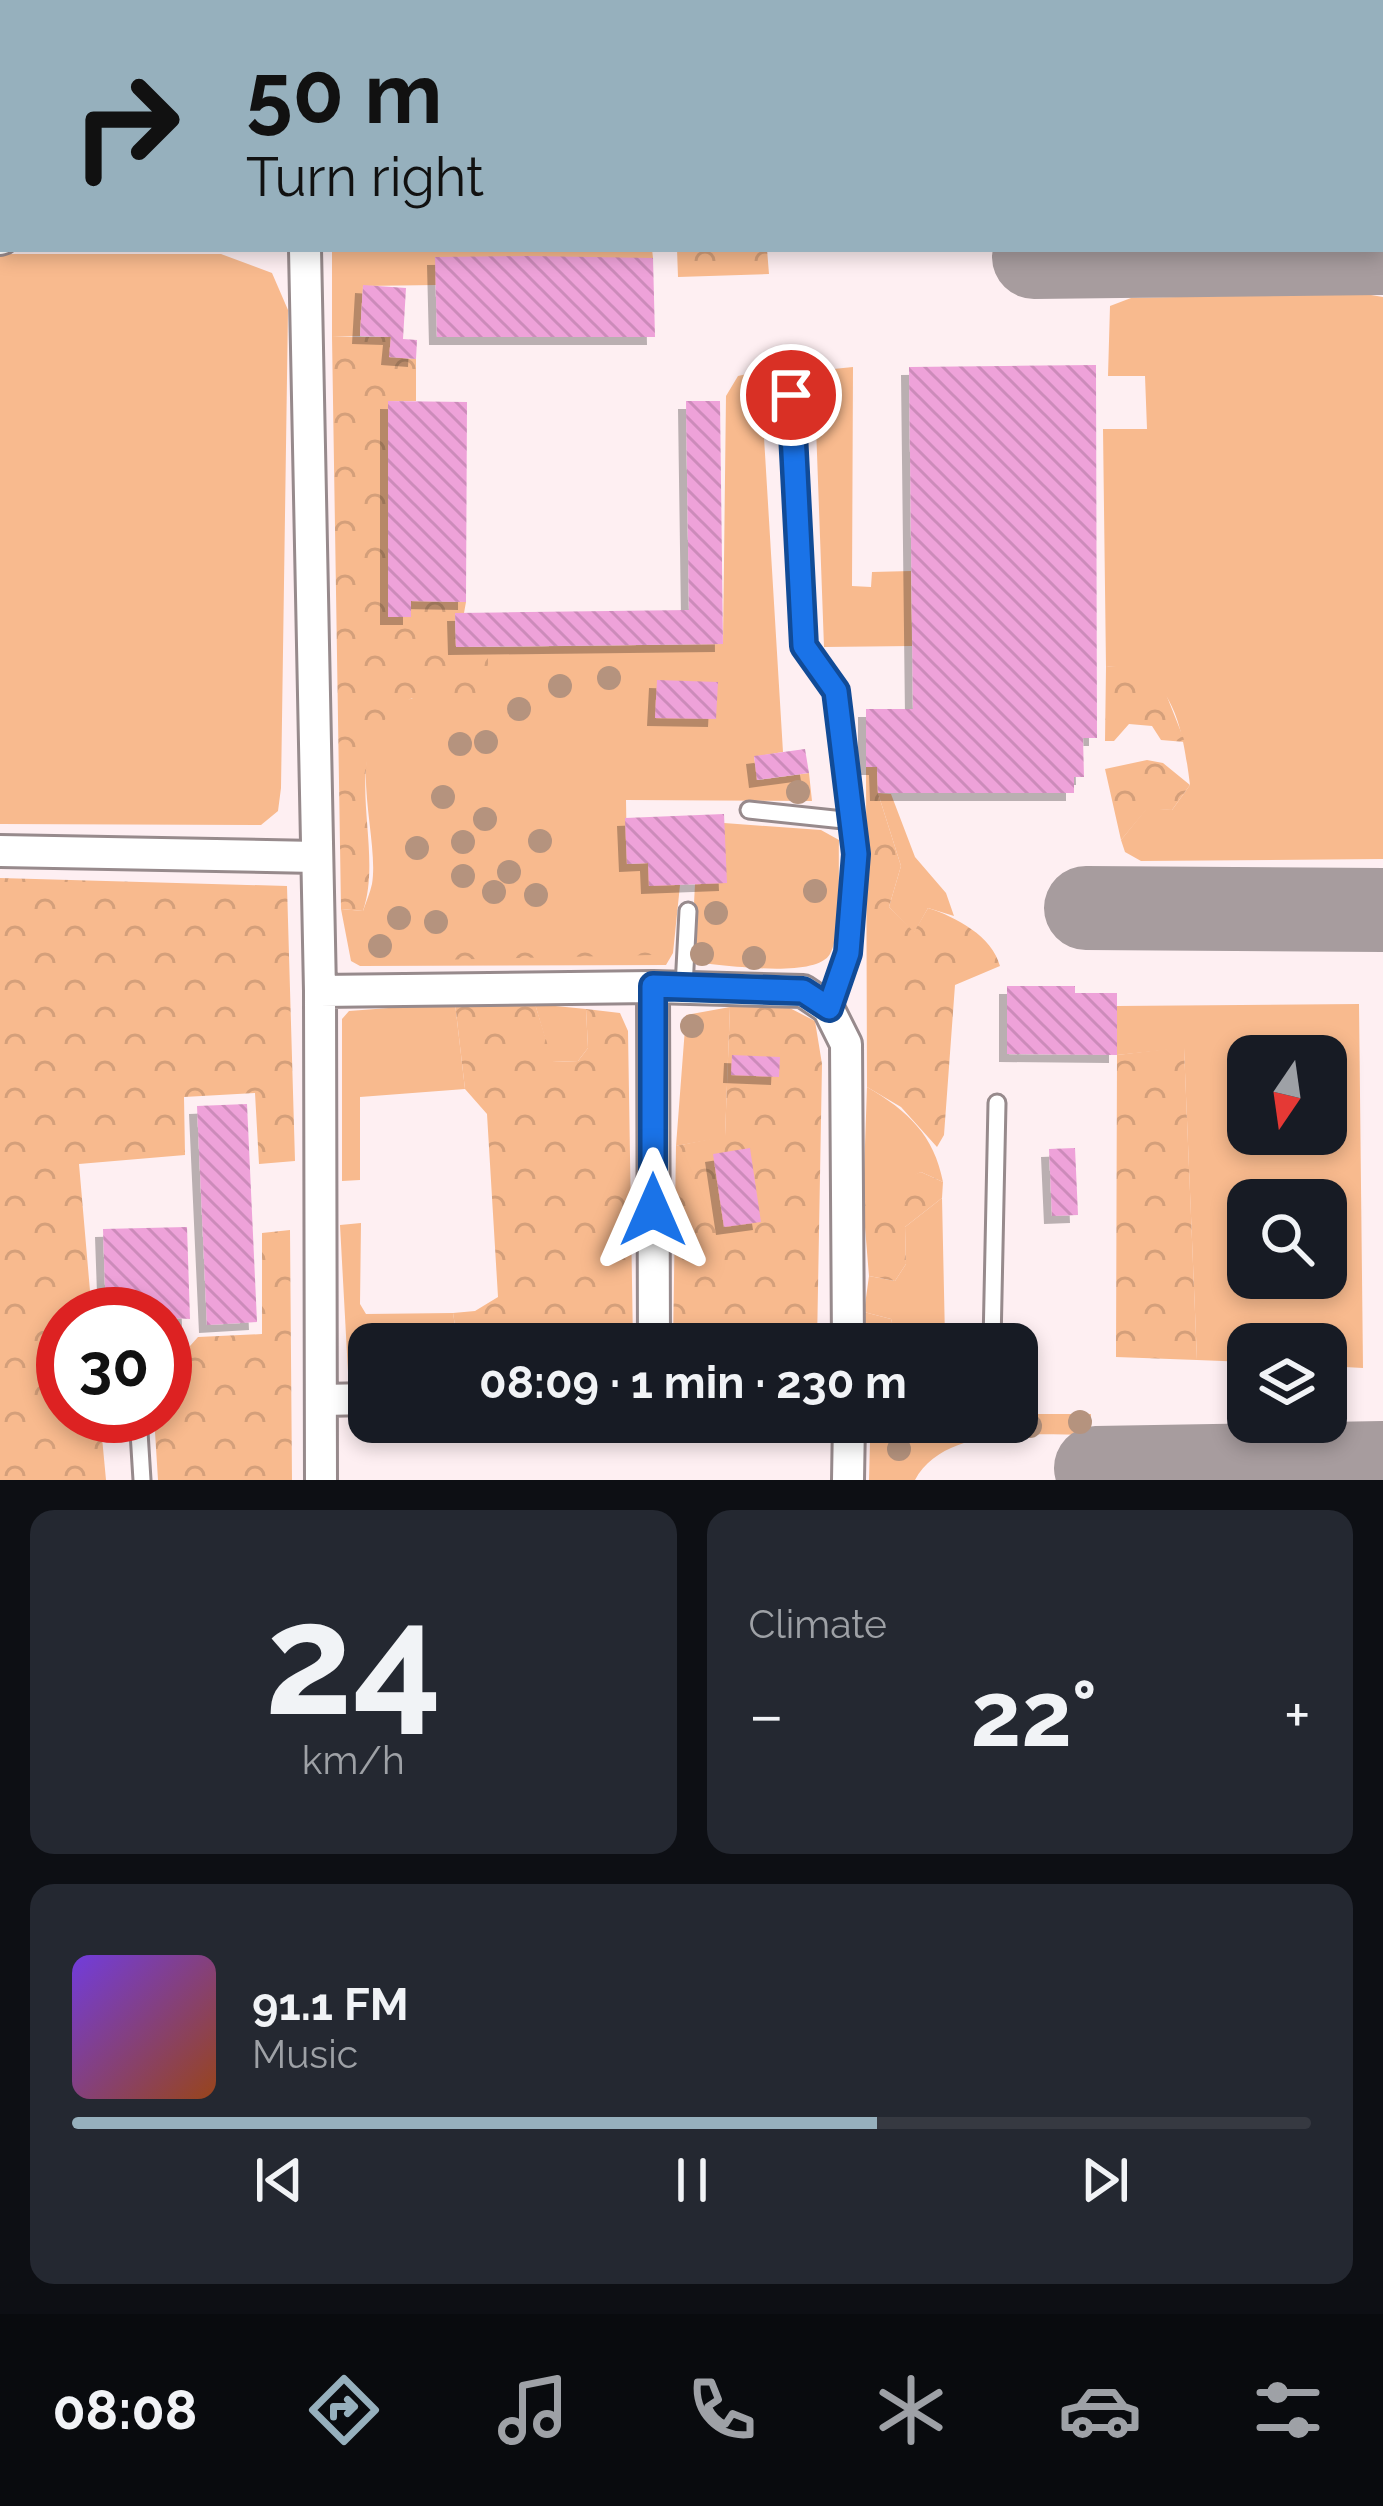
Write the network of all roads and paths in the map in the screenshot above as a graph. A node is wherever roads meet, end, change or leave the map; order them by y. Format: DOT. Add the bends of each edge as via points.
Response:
graph roads {
  1 [pos="305,252"];
  2 [pos="791,395"];
  3 [pos="749,810"];
  4 [pos="853,821"];
  5 [pos="0,851"];
  6 [pos="316,856"];
  7 [pos="688,911"];
  8 [pos="653,986"];
  9 [pos="684,987"];
  10 [pos="320,991"];
  11 [pos="829,1008"];
  12 [pos="997,1103"];
  13 [pos="654,1323"];
  14 [pos="848,1323"];
  15 [pos="992,1323"];
  16 [pos="348,1399"];
  17 [pos="323,1400"];
  18 [pos="140,1443"];
  19 [pos="849,1443"];
  20 [pos="142,1480"];
  21 [pos="321,1480"];
  22 [pos="848,1480"];
  1 -- 6 [label="street"];
  2 -- 4 [label="lane" via="804,646 836,691"];
  3 -- 4 [label="lane"];
  4 -- 11 [label="lane" via="848,953"];
  5 -- 6 [label="street"];
  6 -- 10 [label="street"];
  7 -- 9 [label="lane"];
  8 -- 9 [label="street"];
  8 -- 10 [label="street"];
  8 -- 13 [label="street"];
  9 -- 11 [label="street" via="803,991"];
  10 -- 17 [label="street"];
  11 -- 14 [label="street" via="845,1044"];
  12 -- 15 [label="lane"];
  16 -- 17 [label="street"];
  17 -- 21 [label="street"];
  18 -- 20 [label="lane"];
  19 -- 22 [label="street"];
}
